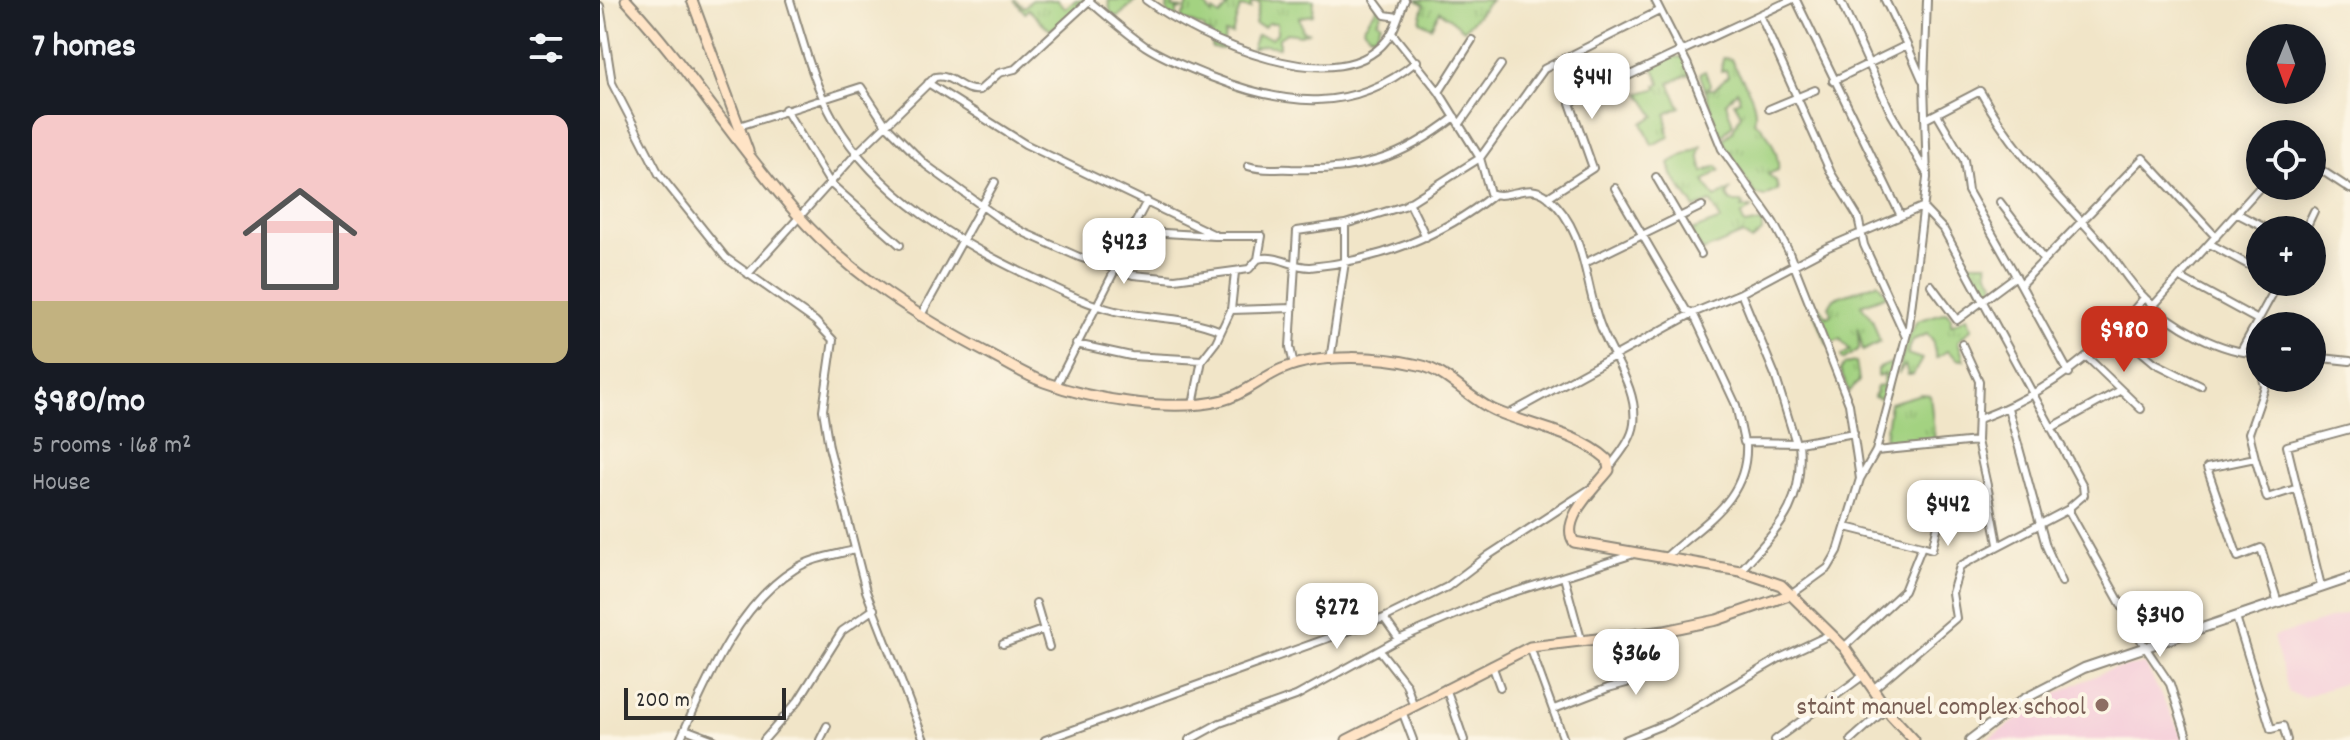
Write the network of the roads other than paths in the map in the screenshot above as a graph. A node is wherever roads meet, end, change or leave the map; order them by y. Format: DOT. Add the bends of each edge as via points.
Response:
graph roads {
  1 [pos="692,0"];
  2 [pos="790,0"];
  3 [pos="1089,0"];
  4 [pos="1146,0"];
  5 [pos="1374,0"];
  6 [pos="1405,0"];
  7 [pos="1655,0"];
  8 [pos="1794,0"];
  9 [pos="1840,0"];
  10 [pos="1885,0"];
  11 [pos="1927,0"];
  12 [pos="628,1"];
  13 [pos="600,6"];
  14 [pos="1659,11"];
  15 [pos="1760,15"];
  16 [pos="1398,17"];
  17 [pos="1392,33"];
  18 [pos="1472,40"];
  19 [pos="1907,45"];
  20 [pos="1682,53"];
  21 [pos="1417,61"];
  22 [pos="1871,64"];
  23 [pos="1501,65"];
  24 [pos="1833,81"];
  25 [pos="928,83"];
  26 [pos="1924,83"];
  27 [pos="1815,90"];
  28 [pos="1439,92"];
  29 [pos="824,96"];
  30 [pos="1798,99"];
  31 [pos="785,109"];
  32 [pos="1769,109"];
  33 [pos="1937,114"];
  34 [pos="1455,117"];
  35 [pos="1926,119"];
  36 [pos="886,125"];
  37 [pos="1459,125"];
  38 [pos="739,126"];
  39 [pos="749,154"];
  40 [pos="856,154"];
  41 [pos="1480,158"];
  42 [pos="1248,166"];
  43 [pos="2326,173"];
  44 [pos="1927,174"];
  45 [pos="1656,177"];
  46 [pos="995,182"];
  47 [pos="830,183"];
  48 [pos="1615,188"];
  49 [pos="2350,189"];
  50 [pos="1493,195"];
  51 [pos="1548,197"];
  52 [pos="2250,200"];
  53 [pos="1147,201"];
  54 [pos="1409,202"];
  55 [pos="2000,202"];
  56 [pos="981,203"];
  57 [pos="1702,206"];
  58 [pos="1922,207"];
  59 [pos="2314,211"];
  60 [pos="1900,214"];
  61 [pos="2238,214"];
  62 [pos="2312,216"];
  63 [pos="799,217"];
  64 [pos="2246,218"];
  65 [pos="1679,219"];
  66 [pos="2082,221"];
  67 [pos="1345,224"];
  68 [pos="1131,231"];
  69 [pos="1862,232"];
  70 [pos="1217,236"];
  71 [pos="1642,236"];
  72 [pos="1426,237"];
  73 [pos="2216,237"];
  74 [pos="962,241"];
  75 [pos="2210,244"];
  76 [pos="900,245"];
  77 [pos="1701,254"];
  78 [pos="1258,259"];
  79 [pos="2044,260"];
  80 [pos="1345,262"];
  81 [pos="1585,263"];
  82 [pos="2246,263"];
  83 [pos="1297,267"];
  84 [pos="1793,268"];
  85 [pos="1115,270"];
  86 [pos="1235,272"];
  87 [pos="748,274"];
  88 [pos="2016,276"];
  89 [pos="2179,277"];
  90 [pos="2021,284"];
  91 [pos="1931,285"];
  92 [pos="1741,293"];
  93 [pos="2144,298"];
  94 [pos="1984,301"];
  95 [pos="1097,304"];
  96 [pos="2154,305"];
  97 [pos="1293,308"];
  98 [pos="1231,310"];
  99 [pos="1693,313"];
  100 [pos="2246,313"];
  101 [pos="920,317"];
  102 [pos="1221,331"];
  103 [pos="2117,331"];
  104 [pos="1906,336"];
  105 [pos="2246,342"];
  106 [pos="1076,344"];
  107 [pos="1962,344"];
  108 [pos="2241,351"];
  109 [pos="2246,352"];
  110 [pos="1616,357"];
  111 [pos="2088,358"];
  112 [pos="2326,358"];
  113 [pos="1202,360"];
  114 [pos="1330,360"];
  115 [pos="2350,361"];
  116 [pos="1294,365"];
  117 [pos="2069,373"];
  118 [pos="1056,386"];
  119 [pos="2201,386"];
  120 [pos="2119,391"];
  121 [pos="2034,392"];
  122 [pos="2263,392"];
  123 [pos="1193,405"];
  124 [pos="2008,408"];
  125 [pos="2141,409"];
  126 [pos="1507,416"];
  127 [pos="1979,419"];
  128 [pos="2051,428"];
  129 [pos="2350,429"];
  130 [pos="1854,433"];
  131 [pos="1977,441"];
  132 [pos="1746,443"];
  133 [pos="1797,443"];
  134 [pos="1876,451"];
  135 [pos="2255,458"];
  136 [pos="1610,467"];
  137 [pos="1860,479"];
  138 [pos="1595,487"];
  139 [pos="2295,489"];
  140 [pos="1988,490"];
  141 [pos="2069,509"];
  142 [pos="2041,524"];
  143 [pos="1846,527"];
  144 [pos="1998,544"];
  145 [pos="1922,546"];
  146 [pos="854,550"];
  147 [pos="1641,551"];
  148 [pos="1667,556"];
  149 [pos="1740,571"];
  150 [pos="1564,577"];
  151 [pos="2350,578"];
  152 [pos="2062,582"];
  153 [pos="2321,586"];
  154 [pos="1792,594"];
  155 [pos="1036,603"];
  156 [pos="2278,603"];
  157 [pos="874,609"];
  158 [pos="2236,617"];
  159 [pos="1384,618"];
  160 [pos="1045,629"];
  161 [pos="1831,634"];
  162 [pos="1633,636"];
  163 [pos="1399,639"];
  164 [pos="1581,639"];
  165 [pos="1003,644"];
  166 [pos="1049,647"];
  167 [pos="1530,647"];
  168 [pos="1844,647"];
  169 [pos="2145,647"];
  170 [pos="1381,652"];
  171 [pos="1492,665"];
  172 [pos="1864,675"];
  173 [pos="1500,687"];
  174 [pos="1446,688"];
  175 [pos="1873,689"];
  176 [pos="1413,704"];
  177 [pos="1554,709"];
  178 [pos="1886,709"];
  179 [pos="1402,711"];
  180 [pos="827,726"];
  181 [pos="685,729"];
  182 [pos="680,740"];
  183 [pos="714,740"];
  184 [pos="764,740"];
  185 [pos="820,740"];
  186 [pos="924,740"];
  187 [pos="1045,740"];
  188 [pos="1189,740"];
  189 [pos="1347,740"];
  190 [pos="1413,740"];
  191 [pos="1464,740"];
  192 [pos="1564,740"];
  193 [pos="1625,740"];
  194 [pos="1775,740"];
  195 [pos="1851,740"];
  196 [pos="1914,740"];
  197 [pos="1970,740"];
  198 [pos="2188,740"];
  199 [pos="2287,740"];
  1 -- 38 [label="main road"];
  2 -- 29 [label="street"];
  3 -- 21 [label="street" via="1146,47 1269,97 1347,97 1375,90"];
  3 -- 25 [label="street" via="1015,69 999,73 980,90 939,75"];
  4 -- 17 [label="street" via="1213,39 1283,63 1352,62"];
  5 -- 16 [label="street" via="1385,15"];
  6 -- 16 [label="street"];
  7 -- 14 [label="street"];
  8 -- 15 [label="street"];
  8 -- 24 [label="street"];
  9 -- 22 [label="street"];
  10 -- 19 [label="street"];
  11 -- 26 [label="street"];
  12 -- 39 [label="main road"];
  13 -- 87 [label="street" via="612,83 643,148 715,247"];
  14 -- 20 [label="street"];
  14 -- 41 [label="street" via="1544,69"];
  15 -- 20 [label="street"];
  15 -- 30 [label="street"];
  16 -- 17 [label="street"];
  17 -- 21 [label="street"];
  18 -- 28 [label="street"];
  19 -- 22 [label="street"];
  19 -- 26 [label="street"];
  20 -- 51 [label="street" via="1570,103 1593,168"];
  20 -- 84 [label="street" via="1722,149 1773,222"];
  21 -- 28 [label="street"];
  22 -- 24 [label="street"];
  22 -- 44 [label="street" via="1891,113"];
  23 -- 37 [label="street"];
  24 -- 60 [label="street"];
  25 -- 36 [label="street"];
  25 -- 53 [label="street" via="1025,144"];
  26 -- 35 [label="street"];
  27 -- 30 [label="street"];
  28 -- 34 [label="street"];
  29 -- 31 [label="street"];
  29 -- 36 [label="street" via="861,87"];
  29 -- 40 [label="street"];
  30 -- 32 [label="street"];
  30 -- 69 [label="street"];
  31 -- 38 [label="street"];
  31 -- 47 [label="street"];
  33 -- 35 [label="street"];
  33 -- 66 [label="street" via="1980,91 2027,164"];
  33 -- 88 [label="street" via="1964,160 1968,191"];
  34 -- 37 [label="street"];
  34 -- 42 [label="street" via="1414,147 1370,164 1321,171"];
  35 -- 44 [label="street"];
  36 -- 40 [label="street"];
  36 -- 56 [label="street" via="933,170"];
  37 -- 41 [label="street"];
  38 -- 39 [label="main road"];
  39 -- 63 [label="main road"];
  40 -- 47 [label="street"];
  40 -- 74 [label="street" via="900,197"];
  41 -- 50 [label="street" via="1487,191"];
  41 -- 54 [label="street"];
  43 -- 49 [label="street"];
  44 -- 58 [label="street"];
  45 -- 65 [label="street"];
  46 -- 56 [label="street"];
  47 -- 63 [label="street"];
  47 -- 76 [label="street"];
  48 -- 71 [label="street"];
  50 -- 51 [label="street" via="1528,189"];
  50 -- 72 [label="street"];
  51 -- 81 [label="street" via="1570,226"];
  52 -- 61 [label="street"];
  53 -- 68 [label="street"];
  53 -- 70 [label="street"];
  54 -- 67 [label="street"];
  54 -- 72 [label="street"];
  55 -- 79 [label="street"];
  56 -- 74 [label="street"];
  56 -- 85 [label="street" via="1025,233"];
  57 -- 65 [label="street"];
  58 -- 60 [label="street"];
  58 -- 94 [label="street" via="1944,230"];
  58 -- 104 [label="street"];
  59 -- 62 [label="street"];
  60 -- 69 [label="street"];
  61 -- 64 [label="street"];
  61 -- 73 [label="street"];
  63 -- 87 [label="street"];
  63 -- 101 [label="main road"];
  65 -- 71 [label="street"];
  65 -- 77 [label="street"];
  66 -- 73 [label="street" via="2143,158"];
  66 -- 79 [label="street"];
  66 -- 93 [label="street"];
  67 -- 80 [label="street"];
  67 -- 83 [label="street" via="1297,231"];
  68 -- 70 [label="street"];
  68 -- 85 [label="street"];
  69 -- 84 [label="street"];
  69 -- 104 [label="street"];
  70 -- 78 [label="street" via="1262,236"];
  71 -- 81 [label="street"];
  71 -- 99 [label="street" via="1686,310"];
  72 -- 80 [label="street"];
  73 -- 75 [label="street"];
  74 -- 95 [label="street"];
  74 -- 101 [label="street"];
  75 -- 82 [label="street"];
  75 -- 89 [label="street"];
  78 -- 83 [label="street" via="1282,257"];
  78 -- 86 [label="street" via="1249,269"];
  79 -- 90 [label="street"];
  80 -- 83 [label="street"];
  80 -- 114 [label="street"];
  81 -- 110 [label="street" via="1602,331"];
  83 -- 97 [label="street"];
  84 -- 92 [label="street"];
  84 -- 130 [label="street" via="1834,359"];
  85 -- 86 [label="street" via="1175,279"];
  85 -- 95 [label="street"];
  86 -- 98 [label="street"];
  87 -- 146 [label="street" via="825,328 833,340 823,410"];
  88 -- 90 [label="street"];
  88 -- 94 [label="street"];
  89 -- 96 [label="street"];
  89 -- 100 [label="street"];
  90 -- 117 [label="street"];
  91 -- 94 [label="street" via="1957,320"];
  92 -- 99 [label="street"];
  92 -- 133 [label="street"];
  93 -- 96 [label="street"];
  93 -- 103 [label="street"];
  94 -- 121 [label="street"];
  95 -- 102 [label="street" via="1182,318"];
  95 -- 106 [label="street"];
  96 -- 108 [label="street" via="2191,331"];
  97 -- 98 [label="street"];
  97 -- 116 [label="street"];
  98 -- 102 [label="street"];
  99 -- 110 [label="street"];
  99 -- 132 [label="street" via="1736,405"];
  101 -- 118 [label="main road"];
  102 -- 113 [label="street"];
  103 -- 111 [label="street"];
  103 -- 119 [label="street" via="2155,363"];
  104 -- 134 [label="street"];
  105 -- 108 [label="street"];
  106 -- 113 [label="street" via="1131,356"];
  106 -- 118 [label="street"];
  107 -- 127 [label="street" via="1979,381"];
  108 -- 109 [label="street"];
  110 -- 126 [label="street"];
  110 -- 136 [label="street" via="1634,419 1629,440"];
  111 -- 117 [label="street"];
  111 -- 120 [label="street"];
  112 -- 115 [label="street"];
  113 -- 123 [label="street"];
  114 -- 116 [label="main road"];
  114 -- 126 [label="main road" via="1431,368 1471,398"];
  116 -- 123 [label="main road" via="1235,397"];
  117 -- 121 [label="street"];
  118 -- 123 [label="main road" via="1146,403"];
  120 -- 125 [label="street"];
  120 -- 128 [label="street"];
  121 -- 124 [label="street"];
  121 -- 128 [label="street"];
  122 -- 135 [label="street" via="2249,433"];
  124 -- 127 [label="street"];
  124 -- 142 [label="street"];
  126 -- 136 [label="main road" via="1586,445"];
  127 -- 131 [label="street"];
  128 -- 141 [label="street" via="2084,490"];
  129 -- 139 [label="street" via="2287,446"];
  130 -- 133 [label="street"];
  130 -- 137 [label="street"];
  131 -- 134 [label="street"];
  131 -- 140 [label="street"];
  132 -- 133 [label="street"];
  132 -- 148 [label="street" via="1746,466 1734,497"];
  133 -- 149 [label="street" via="1798,482 1792,507"];
  134 -- 137 [label="street"];
  135 -- 139 [label="street" via="2267,498"];
  135 -- 156 [label="street" via="2207,468 2238,557 2261,548"];
  136 -- 138 [label="main road"];
  137 -- 143 [label="street"];
  138 -- 147 [label="main road" via="1572,521 1571,538 1581,545"];
  138 -- 159 [label="street" via="1447,587"];
  139 -- 153 [label="street"];
  140 -- 144 [label="street"];
  140 -- 145 [label="street" via="1945,497 1932,549"];
  141 -- 142 [label="street"];
  141 -- 169 [label="street"];
  142 -- 144 [label="street"];
  142 -- 152 [label="street"];
  143 -- 145 [label="street"];
  143 -- 154 [label="street" via="1828,568"];
  144 -- 175 [label="street" via="1957,570 1952,593 1956,618"];
  145 -- 168 [label="street" via="1904,591"];
  146 -- 157 [label="street"];
  146 -- 181 [label="street" via="797,568 755,608 708,676"];
  147 -- 148 [label="main road"];
  147 -- 150 [label="street"];
  148 -- 149 [label="main road"];
  149 -- 154 [label="main road" via="1772,580"];
  150 -- 163 [label="street" via="1492,599"];
  150 -- 164 [label="street"];
  151 -- 153 [label="street"];
  153 -- 156 [label="street"];
  154 -- 161 [label="main road"];
  154 -- 162 [label="main road" via="1717,620"];
  155 -- 160 [label="street"];
  156 -- 158 [label="street"];
  157 -- 184 [label="street" via="850,623 832,643 798,701"];
  157 -- 186 [label="street"];
  158 -- 169 [label="street"];
  158 -- 199 [label="street" via="2271,729 2283,726"];
  159 -- 163 [label="street"];
  159 -- 187 [label="street"];
  160 -- 165 [label="street"];
  160 -- 166 [label="street"];
  161 -- 168 [label="main road"];
  161 -- 193 [label="street" via="1670,722"];
  162 -- 164 [label="main road"];
  162 -- 177 [label="street" via="1645,678"];
  163 -- 170 [label="street"];
  164 -- 167 [label="main road"];
  167 -- 171 [label="main road"];
  167 -- 177 [label="street"];
  168 -- 172 [label="main road"];
  169 -- 197 [label="street" via="2024,699"];
  169 -- 198 [label="street" via="2170,684"];
  170 -- 176 [label="street" via="1406,684"];
  170 -- 188 [label="street" via="1296,696"];
  171 -- 173 [label="street"];
  171 -- 174 [label="main road"];
  172 -- 175 [label="main road"];
  172 -- 194 [label="street"];
  174 -- 176 [label="main road"];
  174 -- 191 [label="street"];
  175 -- 178 [label="main road"];
  176 -- 179 [label="main road"];
  177 -- 192 [label="street"];
  178 -- 195 [label="street"];
  178 -- 196 [label="main road"];
  179 -- 189 [label="main road"];
  179 -- 190 [label="street"];
  180 -- 185 [label="street"];
  181 -- 182 [label="street"];
  181 -- 183 [label="street"];
}
